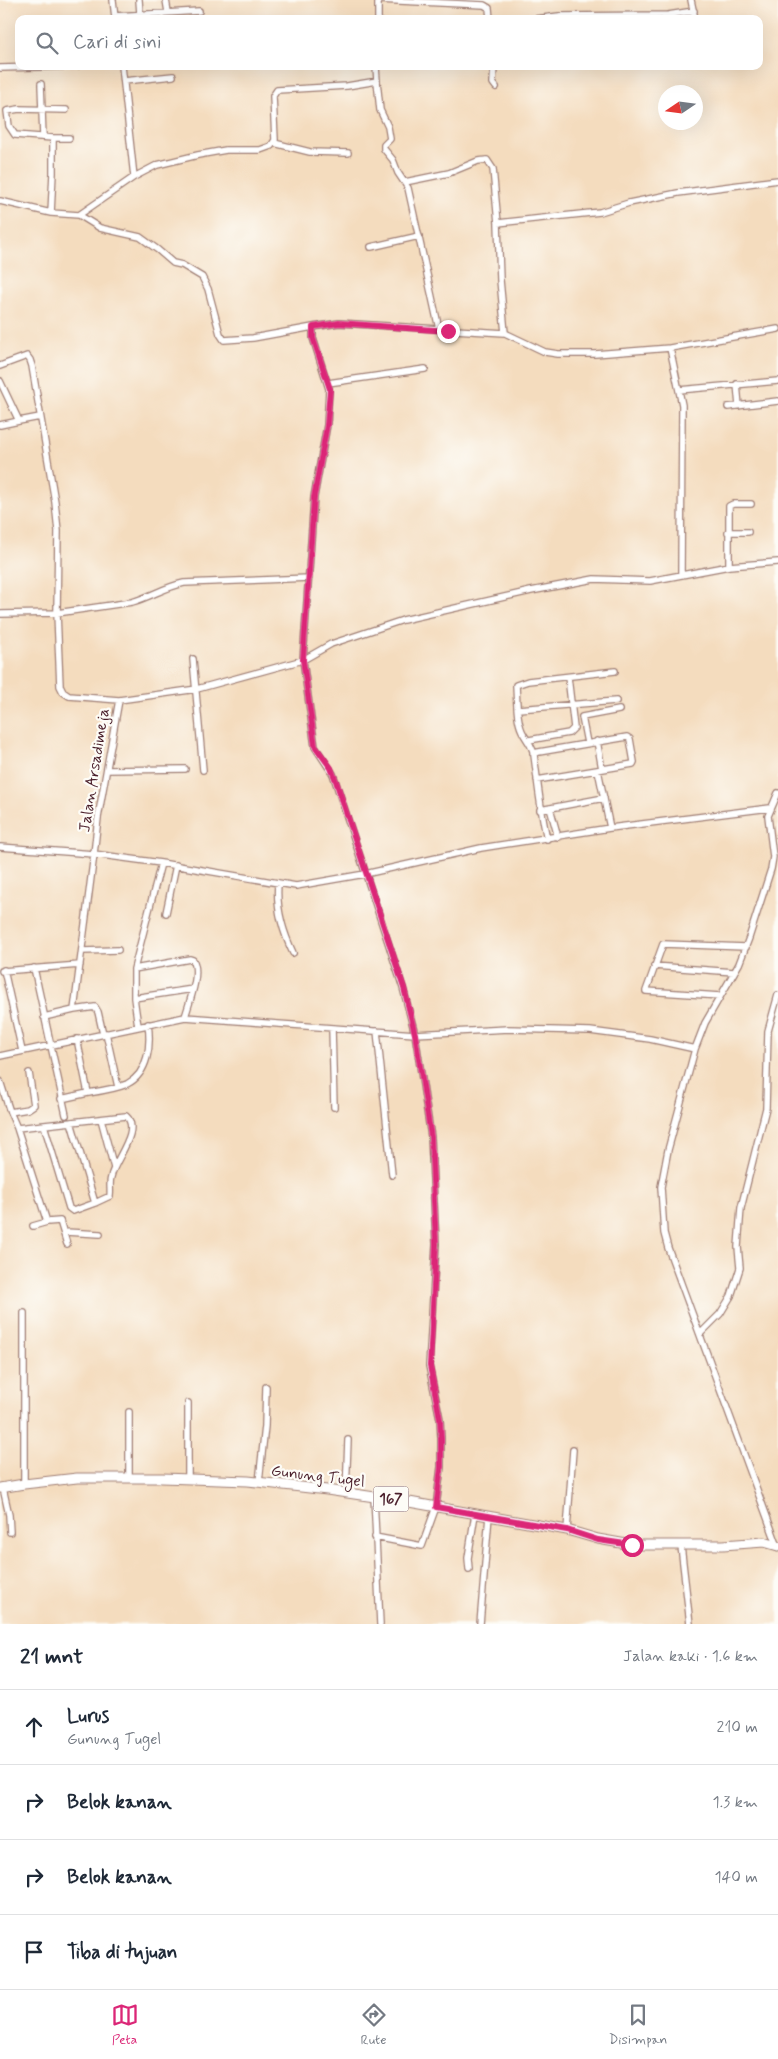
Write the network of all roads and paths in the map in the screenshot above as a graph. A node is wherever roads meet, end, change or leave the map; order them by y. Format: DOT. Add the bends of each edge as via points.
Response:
graph roads {
  1 [pos="113,0"];
  2 [pos="139,0"];
  3 [pos="166,0"];
  4 [pos="378,0"];
  5 [pos="691,0"];
  6 [pos="484,2"];
  7 [pos="200,11"];
  8 [pos="694,11"];
  9 [pos="168,12"];
  10 [pos="140,14"];
  11 [pos="115,15"];
  12 [pos="134,15"];
  13 [pos="378,15"];
  14 [pos="490,15"];
  15 [pos="668,15"];
  16 [pos="695,15"];
  17 [pos="0,68"];
  18 [pos="15,68"];
  19 [pos="123,70"];
  20 [pos="376,70"];
  21 [pos="494,70"];
  22 [pos="173,76"];
  23 [pos="124,81"];
  24 [pos="377,81"];
  25 [pos="41,84"];
  26 [pos="496,87"];
  27 [pos="42,109"];
  28 [pos="66,110"];
  29 [pos="43,137"];
  30 [pos="53,138"];
  31 [pos="69,138"];
  32 [pos="274,143"];
  33 [pos="348,153"];
  34 [pos="134,177"];
  35 [pos="778,180"];
  36 [pos="404,181"];
  37 [pos="0,201"];
  38 [pos="50,213"];
  39 [pos="79,215"];
  40 [pos="498,223"];
  41 [pos="419,236"];
  42 [pos="371,247"];
  43 [pos="313,327"];
  44 [pos="439,329"];
  45 [pos="778,329"];
  46 [pos="505,333"];
  47 [pos="670,348"];
  48 [pos="0,366"];
  49 [pos="425,369"];
  50 [pos="778,380"];
  51 [pos="0,382"];
  52 [pos="328,383"];
  53 [pos="737,384"];
  54 [pos="679,390"];
  55 [pos="778,401"];
  56 [pos="739,406"];
  57 [pos="728,407"];
  58 [pos="40,417"];
  59 [pos="19,421"];
  60 [pos="0,425"];
  61 [pos="751,504"];
  62 [pos="728,532"];
  63 [pos="748,532"];
  64 [pos="778,562"];
  65 [pos="728,566"];
  66 [pos="681,575"];
  67 [pos="309,578"];
  68 [pos="57,613"];
  69 [pos="0,614"];
  70 [pos="193,658"];
  71 [pos="303,660"];
  72 [pos="615,671"];
  73 [pos="568,677"];
  74 [pos="197,689"];
  75 [pos="119,700"];
  76 [pos="616,701"];
  77 [pos="571,705"];
  78 [pos="518,708"];
  79 [pos="619,710"];
  80 [pos="529,740"];
  81 [pos="597,741"];
  82 [pos="587,743"];
  83 [pos="533,753"];
  84 [pos="185,769"];
  85 [pos="107,770"];
  86 [pos="203,770"];
  87 [pos="600,770"];
  88 [pos="536,780"];
  89 [pos="778,793"];
  90 [pos="604,798"];
  91 [pos="550,808"];
  92 [pos="770,808"];
  93 [pos="540,810"];
  94 [pos="610,828"];
  95 [pos="558,837"];
  96 [pos="547,839"];
  97 [pos="0,846"];
  98 [pos="94,854"];
  99 [pos="160,863"];
  100 [pos="176,866"];
  101 [pos="365,874"];
  102 [pos="278,884"];
  103 [pos="166,913"];
  104 [pos="746,947"];
  105 [pos="118,950"];
  106 [pos="82,951"];
  107 [pos="292,953"];
  108 [pos="80,965"];
  109 [pos="654,966"];
  110 [pos="34,968"];
  111 [pos="134,970"];
  112 [pos="2,971"];
  113 [pos="734,972"];
  114 [pos="193,990"];
  115 [pos="778,995"];
  116 [pos="720,996"];
  117 [pos="134,998"];
  118 [pos="74,1010"];
  119 [pos="44,1017"];
  120 [pos="185,1018"];
  121 [pos="148,1024"];
  122 [pos="138,1026"];
  123 [pos="332,1028"];
  124 [pos="377,1031"];
  125 [pos="104,1033"];
  126 [pos="415,1034"];
  127 [pos="77,1039"];
  128 [pos="50,1046"];
  129 [pos="695,1049"];
  130 [pos="22,1051"];
  131 [pos="0,1056"];
  132 [pos="29,1073"];
  133 [pos="0,1081"];
  134 [pos="118,1087"];
  135 [pos="88,1093"];
  136 [pos="61,1098"];
  137 [pos="334,1107"];
  138 [pos="10,1112"];
  139 [pos="66,1114"];
  140 [pos="100,1119"];
  141 [pos="71,1122"];
  142 [pos="44,1125"];
  143 [pos="17,1128"];
  144 [pos="114,1168"];
  145 [pos="392,1175"];
  146 [pos="95,1203"];
  147 [pos="47,1222"];
  148 [pos="33,1226"];
  149 [pos="65,1232"];
  150 [pos="100,1234"];
  151 [pos="67,1244"];
  152 [pos="24,1313"];
  153 [pos="700,1334"];
  154 [pos="266,1388"];
  155 [pos="188,1403"];
  156 [pos="129,1412"];
  157 [pos="348,1440"];
  158 [pos="573,1450"];
  159 [pos="129,1478"];
  160 [pos="188,1479"];
  161 [pos="259,1482"];
  162 [pos="24,1484"];
  163 [pos="2,1488"];
  164 [pos="346,1493"];
  165 [pos="374,1497"];
  166 [pos="436,1507"];
  167 [pos="475,1514"];
  168 [pos="489,1516"];
  169 [pos="567,1530"];
  170 [pos="10,1532"];
  171 [pos="375,1537"];
  172 [pos="681,1546"];
  173 [pos="778,1546"];
  174 [pos="468,1568"];
  175 [pos="380,1624"];
  176 [pos="480,1624"];
  177 [pos="690,1624"];
  1 -- 11 [label="street"];
  2 -- 10 [label="street"];
  3 -- 9 [label="street"];
  4 -- 6 [label="street"];
  4 -- 13 [label="street"];
  5 -- 8 [label="street"];
  6 -- 14 [label="street"];
  7 -- 9 [label="street"];
  8 -- 15 [label="street"];
  8 -- 16 [label="street"];
  9 -- 10 [label="street"];
  10 -- 12 [label="street"];
  17 -- 18 [label="street"];
  19 -- 23 [label="street"];
  20 -- 24 [label="street"];
  21 -- 26 [label="street"];
  22 -- 23 [label="street"];
  23 -- 34 [label="street"];
  24 -- 32 [label="street" via="278,90 273,96"];
  24 -- 36 [label="street" via="379,106 390,139 384,149"];
  25 -- 27 [label="street"];
  27 -- 28 [label="street"];
  27 -- 29 [label="street"];
  27 -- 29 [label="street" via="9,109 7,112 9,126 15,135"];
  29 -- 30 [label="street"];
  30 -- 31 [label="street"];
  30 -- 38 [label="street"];
  32 -- 33 [label="street" via="310,152"];
  32 -- 34 [label="street" via="260,150 226,150 173,160"];
  34 -- 39 [label="street"];
  35 -- 40 [label="street" via="678,193 600,212"];
  36 -- 40 [label="street" via="449,173 487,160 493,169"];
  36 -- 41 [label="street"];
  37 -- 38 [label="street"];
  38 -- 39 [label="street"];
  39 -- 43 [label="street" via="100,228 140,237 173,263 202,277 224,340"];
  40 -- 46 [label="street"];
  41 -- 42 [label="street"];
  41 -- 44 [label="street"];
  43 -- 44 [label="street" via="339,323"];
  43 -- 52 [label="street" via="313,338"];
  44 -- 46 [label="street"];
  45 -- 47 [label="street"];
  46 -- 47 [label="street" via="545,352 558,354"];
  47 -- 54 [label="street"];
  48 -- 58 [label="street" via="24,356 30,359"];
  49 -- 52 [label="street"];
  50 -- 53 [label="street"];
  51 -- 59 [label="street"];
  52 -- 67 [label="street" via="327,425 314,497"];
  53 -- 54 [label="street"];
  53 -- 56 [label="street"];
  54 -- 66 [label="street" via="682,405"];
  55 -- 56 [label="street"];
  56 -- 57 [label="street"];
  58 -- 59 [label="street"];
  58 -- 68 [label="street" via="58,531"];
  59 -- 60 [label="street"];
  61 -- 62 [label="street" via="729,506"];
  62 -- 63 [label="street"];
  62 -- 65 [label="street"];
  64 -- 65 [label="street"];
  65 -- 66 [label="street"];
  66 -- 71 [label="street" via="650,580 594,579 462,605 352,636"];
  67 -- 68 [label="street" via="184,583 132,602"];
  67 -- 71 [label="street"];
  68 -- 69 [label="street"];
  68 -- 75 [label="street, Jalan Arsadimeja" via="60,686 63,692 68,696"];
  70 -- 74 [label="street"];
  71 -- 74 [label="street"];
  71 -- 101 [label="street" via="315,746 333,774"];
  72 -- 73 [label="street"];
  73 -- 77 [label="street"];
  73 -- 78 [label="street" via="516,684"];
  74 -- 75 [label="street"];
  74 -- 86 [label="street"];
  75 -- 85 [label="street, Jalan Arsadimeja"];
  76 -- 77 [label="street"];
  77 -- 78 [label="street"];
  77 -- 80 [label="street" via="574,728 571,732"];
  78 -- 80 [label="street" via="522,731"];
  79 -- 82 [label="street" via="582,717"];
  80 -- 83 [label="street"];
  81 -- 82 [label="street"];
  81 -- 87 [label="street"];
  81 -- 87 [label="street" via="629,738 634,762"];
  82 -- 83 [label="street"];
  83 -- 88 [label="street"];
  84 -- 85 [label="street"];
  85 -- 98 [label="street, Jalan Arsadimeja"];
  87 -- 88 [label="street"];
  87 -- 90 [label="street"];
  88 -- 93 [label="street"];
  89 -- 92 [label="street"];
  90 -- 91 [label="street"];
  90 -- 94 [label="street"];
  91 -- 93 [label="street"];
  91 -- 95 [label="street"];
  92 -- 94 [label="street"];
  92 -- 104 [label="street" via="771,869"];
  93 -- 96 [label="street"];
  94 -- 95 [label="street"];
  95 -- 96 [label="street"];
  96 -- 101 [label="street" via="481,848"];
  97 -- 98 [label="street, Jalan Arsadimeja"];
  98 -- 99 [label="street"];
  98 -- 106 [label="street"];
  99 -- 100 [label="street"];
  99 -- 111 [label="street"];
  100 -- 102 [label="street"];
  100 -- 103 [label="street"];
  101 -- 102 [label="street" via="302,885"];
  101 -- 126 [label="street" via="404,988"];
  102 -- 107 [label="street" via="280,916"];
  104 -- 109 [label="street" via="663,944"];
  104 -- 113 [label="street"];
  105 -- 106 [label="street"];
  106 -- 108 [label="street"];
  108 -- 110 [label="street"];
  108 -- 118 [label="street"];
  109 -- 113 [label="street"];
  109 -- 116 [label="street" via="646,991"];
  110 -- 112 [label="street"];
  110 -- 119 [label="street"];
  111 -- 114 [label="street" via="193,960"];
  111 -- 117 [label="street"];
  112 -- 130 [label="street"];
  113 -- 116 [label="street"];
  114 -- 117 [label="street"];
  114 -- 120 [label="street"];
  115 -- 153 [label="street" via="768,1030 766,1108 741,1208 740,1268 731,1296 720,1314"];
  116 -- 129 [label="street"];
  117 -- 122 [label="street"];
  118 -- 119 [label="street"];
  118 -- 125 [label="street" via="95,1007"];
  119 -- 128 [label="street"];
  120 -- 121 [label="street"];
  120 -- 123 [label="street"];
  121 -- 122 [label="street"];
  121 -- 134 [label="street" via="150,1045 138,1075"];
  122 -- 125 [label="street"];
  123 -- 124 [label="street"];
  123 -- 137 [label="street"];
  124 -- 126 [label="street"];
  124 -- 145 [label="street"];
  125 -- 127 [label="street"];
  125 -- 134 [label="street"];
  126 -- 129 [label="street" via="508,1029 590,1031"];
  126 -- 166 [label="street" via="431,1137 436,1235 430,1366 441,1438"];
  127 -- 128 [label="street"];
  127 -- 135 [label="street"];
  128 -- 130 [label="street"];
  128 -- 136 [label="street"];
  129 -- 153 [label="street" via="661,1187 664,1233"];
  130 -- 131 [label="street"];
  132 -- 138 [label="street" via="34,1105"];
  133 -- 138 [label="street"];
  134 -- 135 [label="street"];
  135 -- 136 [label="street"];
  136 -- 139 [label="street"];
  138 -- 143 [label="street"];
  140 -- 141 [label="street"];
  140 -- 144 [label="street"];
  140 -- 144 [label="street" via="126,1116 132,1124"];
  141 -- 142 [label="street"];
  141 -- 146 [label="street"];
  142 -- 143 [label="street"];
  142 -- 146 [label="street" via="69,1208 73,1211"];
  143 -- 147 [label="street"];
  144 -- 146 [label="street" via="110,1176 110,1196"];
  147 -- 148 [label="street"];
  147 -- 149 [label="street" via="60,1221"];
  149 -- 150 [label="street"];
  149 -- 151 [label="street"];
  152 -- 162 [label="street"];
  153 -- 173 [label="street"];
  154 -- 161 [label="street"];
  155 -- 160 [label="street"];
  156 -- 159 [label="street"];
  157 -- 164 [label="street"];
  158 -- 169 [label="street"];
  159 -- 160 [label="main road, Gunung Tugel / 167"];
  159 -- 162 [label="main road, Gunung Tugel / 167" via="77,1478"];
  160 -- 161 [label="main road, Gunung Tugel / 167"];
  161 -- 164 [label="main road, Gunung Tugel / 167"];
  162 -- 163 [label="main road, Gunung Tugel / 167"];
  163 -- 170 [label="street"];
  164 -- 165 [label="main road, Gunung Tugel / 167"];
  165 -- 166 [label="main road, Gunung Tugel / 167"];
  165 -- 171 [label="street"];
  166 -- 167 [label="main road, Gunung Tugel / 167"];
  166 -- 171 [label="street" via="422,1546"];
  167 -- 168 [label="main road, Gunung Tugel / 167"];
  167 -- 174 [label="street"];
  168 -- 169 [label="main road, Gunung Tugel / 167"];
  168 -- 176 [label="street"];
  169 -- 172 [label="main road, Gunung Tugel / 167" via="598,1540 632,1545"];
  171 -- 175 [label="street"];
  172 -- 173 [label="main road, Gunung Tugel / 167" via="764,1542"];
  172 -- 177 [label="street"];
}
